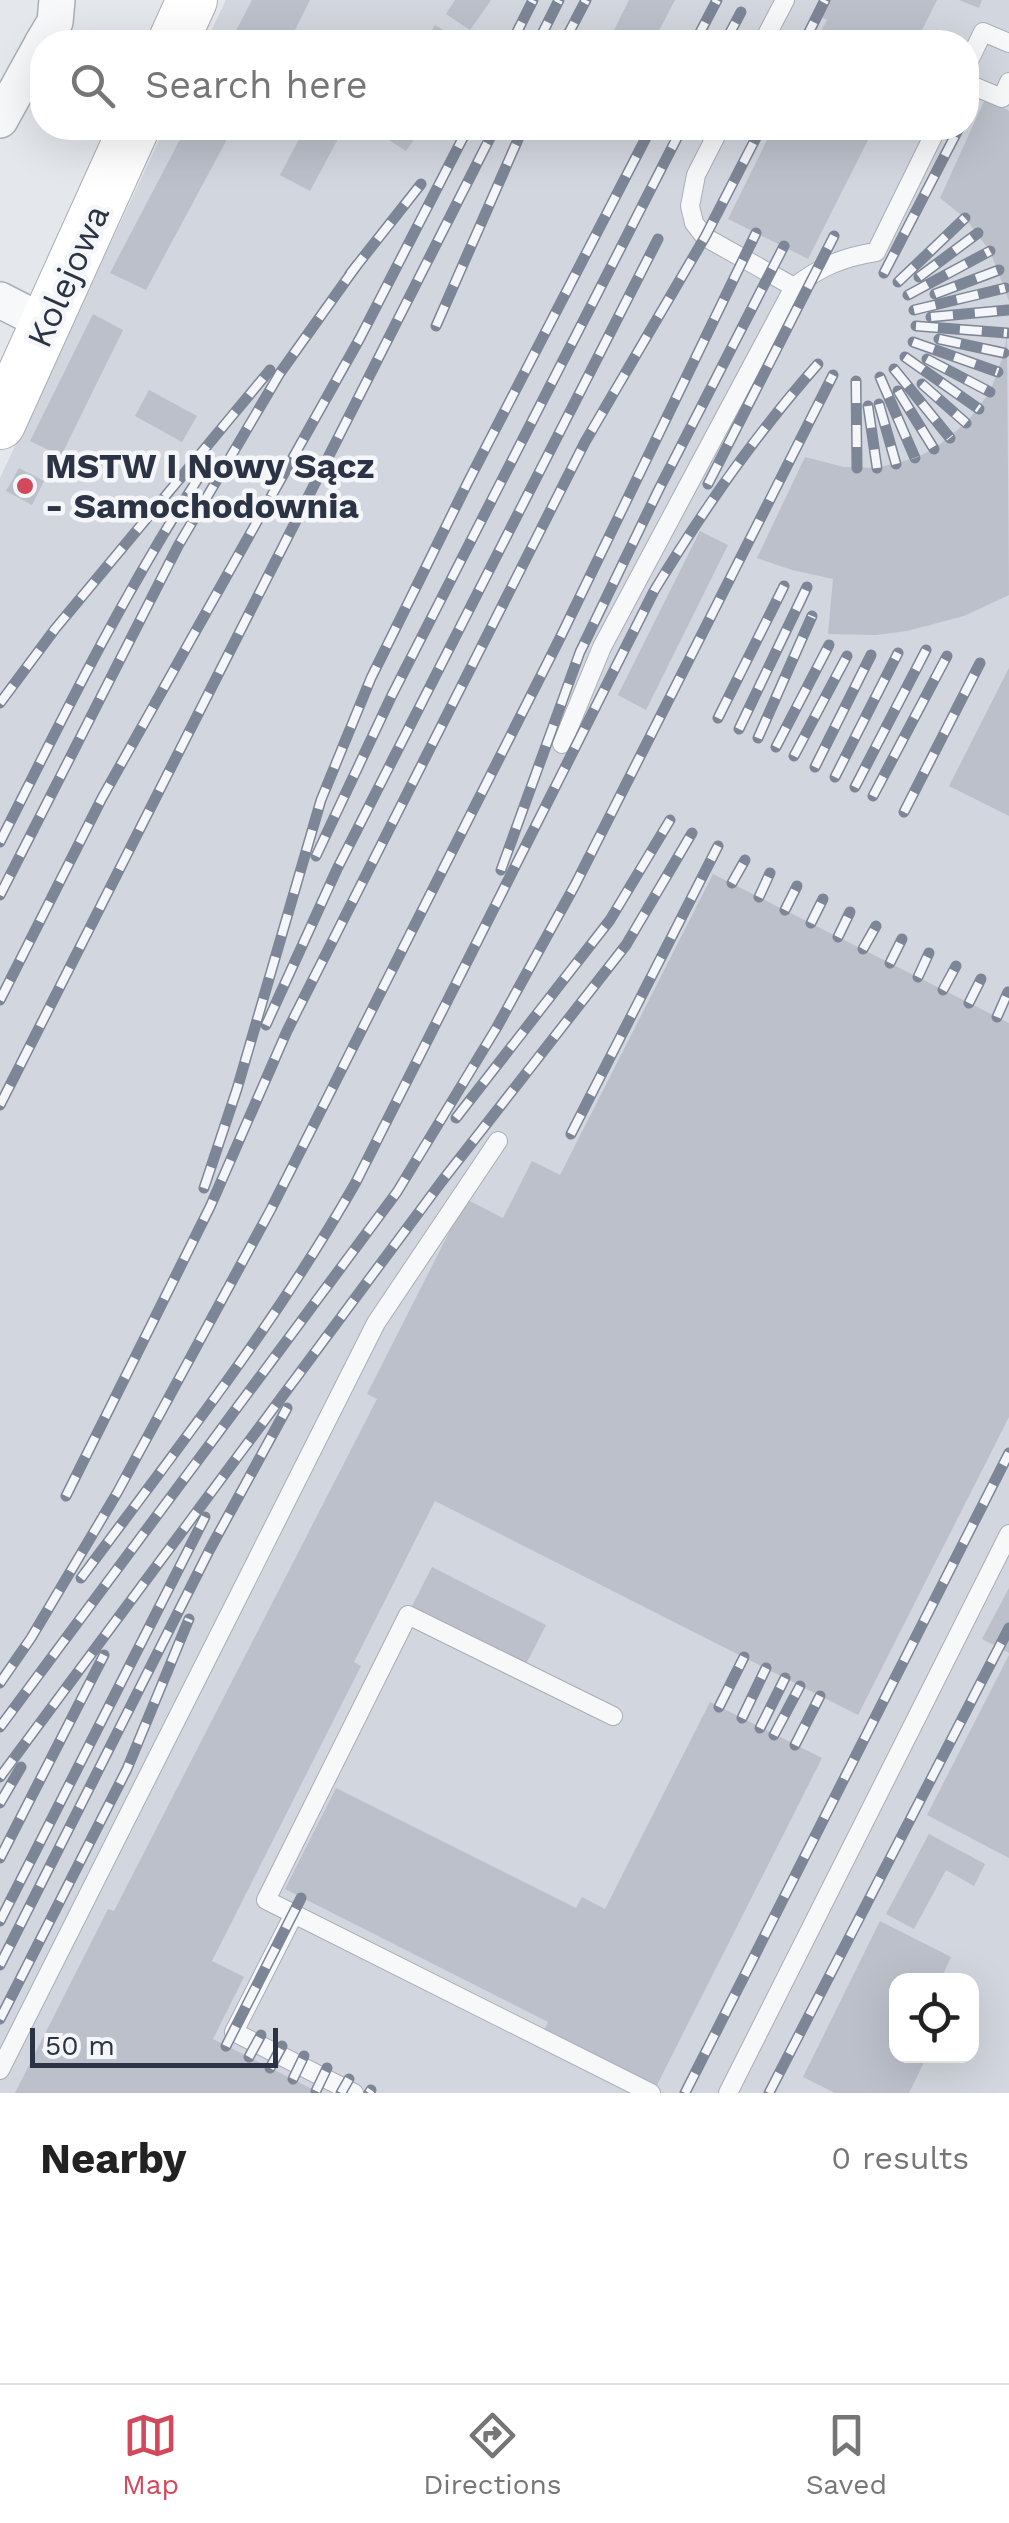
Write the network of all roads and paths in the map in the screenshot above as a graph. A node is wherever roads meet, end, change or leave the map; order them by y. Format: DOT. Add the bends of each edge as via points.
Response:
graph roads {
  1 [pos="57,0"];
  2 [pos="192,0"];
  3 [pos="784,0"];
  4 [pos="50,30"];
  5 [pos="178,30"];
  6 [pos="769,30"];
  7 [pos="979,40"];
  8 [pos="1009,43"];
  9 [pos="30,66"];
  10 [pos="979,86"];
  11 [pos="1007,94"];
  12 [pos="0,120"];
  13 [pos="129,140"];
  14 [pos="714,140"];
  15 [pos="931,140"];
  16 [pos="794,287"];
  17 [pos="0,300"];
  18 [pos="47,324"];
  19 [pos="0,424"];
  20 [pos="562,744"];
  21 [pos="498,1141"];
  22 [pos="1009,1534"];
  23 [pos="613,1716"];
  24 [pos="294,1914"];
  25 [pos="0,2070"];
  26 [pos="734,2091"];
  27 [pos="354,2093"];
  28 [pos="651,2093"];
  1 -- 4 [label="street"];
  2 -- 5 [label="street"];
  3 -- 6 [label="lane"];
  7 -- 8 [label="lane" via="983,32"];
  9 -- 12 [label="street"];
  10 -- 11 [label="lane"];
  13 -- 18 [label="street, Kolejowa"];
  14 -- 16 [label="lane" via="696,175 694,222 704,237"];
  15 -- 16 [label="lane" via="876,252 818,269"];
  16 -- 20 [label="lane" via="602,647"];
  17 -- 18 [label="street"];
  18 -- 19 [label="street, Kolejowa"];
  21 -- 25 [label="lane" via="376,1323"];
  22 -- 26 [label="lane"];
  23 -- 24 [label="lane" via="408,1615 266,1900"];
  24 -- 27 [label="lane" via="234,2032"];
  24 -- 28 [label="lane"];
}
